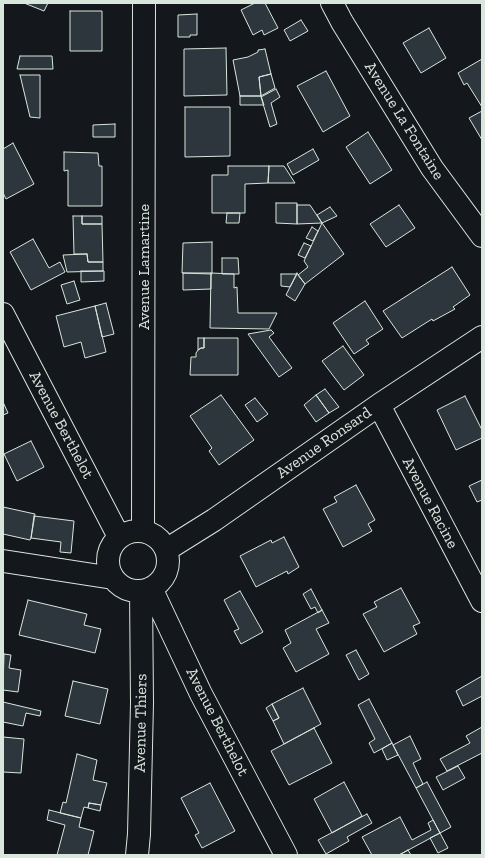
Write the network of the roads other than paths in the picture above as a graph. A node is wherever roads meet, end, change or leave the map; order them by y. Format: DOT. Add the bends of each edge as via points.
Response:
graph roads {
  1 [pos="144,3"];
  2 [pos="332,3"];
  3 [pos="482,236"];
  4 [pos="3,314"];
  5 [pos="482,337"];
  6 [pos="379,405"];
  7 [pos="143,531"];
  8 [pos="119,537"];
  9 [pos="166,550"];
  10 [pos="3,561"];
  11 [pos="113,578"];
  12 [pos="146,590"];
  13 [pos="482,601"];
  14 [pos="137,855"];
  15 [pos="286,855"];
  1 -- 7 [label="street, Avenue Lamartine"];
  2 -- 3 [label="street, Avenue La Fontaine" via="432,168"];
  4 -- 8 [label="street, Avenue Berthelot"];
  5 -- 6 [label="street, Avenue Ronsard"];
  6 -- 9 [label="street, Avenue Ronsard" via="214,520"];
  6 -- 13 [label="street, Avenue Racine"];
  7 -- 8 [label="street" via="133,531"];
  7 -- 9 [label="street" via="156,537"];
  8 -- 11 [label="street" via="113,544 107,561"];
  9 -- 12 [label="street" via="168,559 164,576"];
  10 -- 11 [label="street"];
  11 -- 12 [label="street" via="125,589"];
  12 -- 14 [label="street, Avenue Thiers" via="140,834"];
  12 -- 15 [label="street, Avenue Berthelot"];
}
